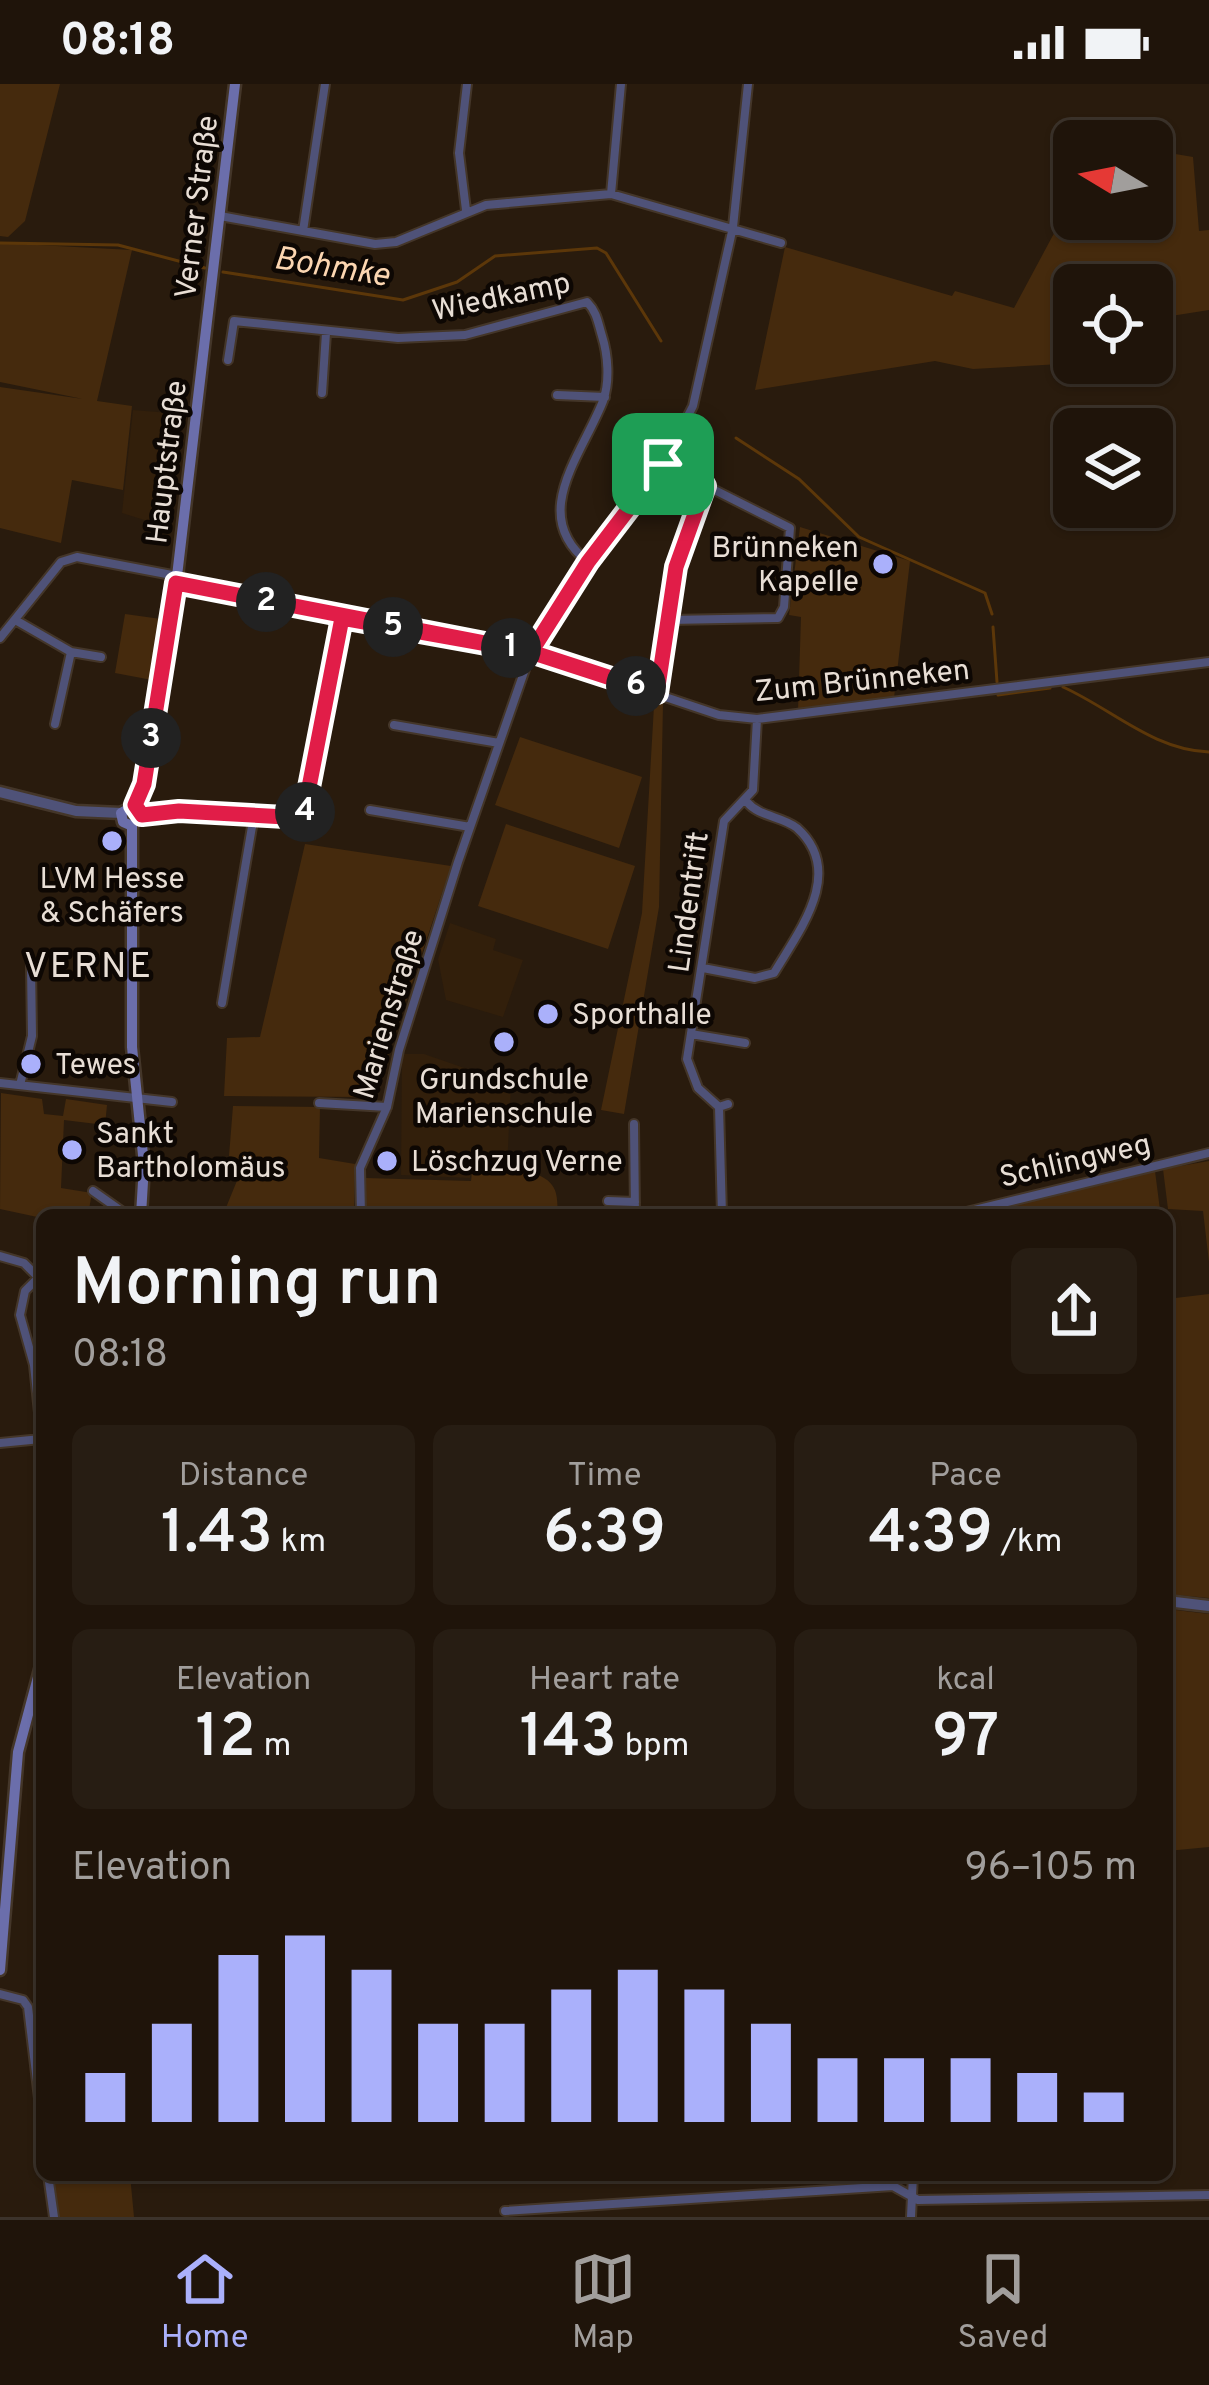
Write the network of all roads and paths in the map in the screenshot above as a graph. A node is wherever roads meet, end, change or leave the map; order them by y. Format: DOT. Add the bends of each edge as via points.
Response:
graph roads {
  1 [pos="235,84"];
  2 [pos="325,84"];
  3 [pos="467,84"];
  4 [pos="621,84"];
  5 [pos="748,84"];
  6 [pos="611,194"];
  7 [pos="466,210"];
  8 [pos="218,216"];
  9 [pos="733,227"];
  10 [pos="303,231"];
  11 [pos="781,243"];
  12 [pos="326,333"];
  13 [pos="205,335"];
  14 [pos="228,360"];
  15 [pos="322,393"];
  16 [pos="557,395"];
  17 [pos="605,397"];
  18 [pos="663,464"];
  19 [pos="705,486"];
  20 [pos="588,562"];
  21 [pos="176,579"];
  22 [pos="342,618"];
  23 [pos="669,620"];
  24 [pos="17,621"];
  25 [pos="0,638"];
  26 [pos="71,652"];
  27 [pos="531,652"];
  28 [pos="101,657"];
  29 [pos="1209,662"];
  30 [pos="657,693"];
  31 [pos="757,718"];
  32 [pos="56,724"];
  33 [pos="394,724"];
  34 [pos="499,743"];
  35 [pos="0,792"];
  36 [pos="748,802"];
  37 [pos="139,810"];
  38 [pos="370,810"];
  39 [pos="121,813"];
  40 [pos="254,815"];
  41 [pos="132,826"];
  42 [pos="470,827"];
  43 [pos="31,965"];
  44 [pos="703,968"];
  45 [pos="222,1004"];
  46 [pos="691,1034"];
  47 [pos="745,1043"];
  48 [pos="0,1083"];
  49 [pos="20,1085"];
  50 [pos="138,1102"];
  51 [pos="172,1102"];
  52 [pos="319,1103"];
  53 [pos="387,1107"];
  54 [pos="634,1124"];
  55 [pos="1209,1153"];
  56 [pos="93,1191"];
  57 [pos="608,1201"];
  58 [pos="635,1202"];
  59 [pos="118,1209"];
  60 [pos="141,1209"];
  61 [pos="361,1209"];
  62 [pos="635,1209"];
  63 [pos="722,1209"];
  64 [pos="979,1209"];
  65 [pos="0,1256"];
  66 [pos="36,1273"];
  67 [pos="36,1279"];
  68 [pos="36,1384"];
  69 [pos="36,1440"];
  70 [pos="0,1443"];
  71 [pos="1173,1602"];
  72 [pos="1209,1606"];
  73 [pos="36,1684"];
  74 [pos="0,1970"];
  75 [pos="0,1994"];
  76 [pos="36,2073"];
  77 [pos="49,2181"];
  78 [pos="912,2181"];
  79 [pos="911,2195"];
  80 [pos="1209,2195"];
  81 [pos="505,2211"];
  82 [pos="54,2217"];
  83 [pos="911,2217"];
  1 -- 8 [label="main road, Verner Straße"];
  2 -- 10 [label="street"];
  3 -- 7 [label="street" via="459,153"];
  4 -- 6 [label="street"];
  5 -- 9 [label="street, Marienstraße"];
  6 -- 7 [label="street"];
  6 -- 9 [label="street"];
  7 -- 10 [label="street" via="396,242"];
  8 -- 10 [label="street"];
  8 -- 13 [label="main road, Verner Straße"];
  9 -- 11 [label="street"];
  9 -- 18 [label="street, Marienstraße" via="693,406"];
  12 -- 14 [label="street, Wiedkamp" via="234,321"];
  12 -- 15 [label="street"];
  12 -- 17 [label="street, Wiedkamp" via="465,335 587,302 607,353"];
  13 -- 21 [label="main road, Hauptstraße"];
  16 -- 17 [label="street"];
  17 -- 20 [label="street" via="561,497 560,527"];
  18 -- 19 [label="street"];
  18 -- 20 [label="street, Marienstraße"];
  19 -- 23 [label="street" via="676,567"];
  19 -- 23 [label="street" via="790,528 784,607 764,620"];
  20 -- 27 [label="street, Marienstraße"];
  21 -- 22 [label="street, Zum Brünneken"];
  21 -- 24 [label="street, Zum Brünneken" via="77,556 61,562"];
  21 -- 37 [label="main road, Hauptstraße"];
  22 -- 27 [label="street, Zum Brünneken"];
  22 -- 40 [label="street" via="303,818"];
  23 -- 30 [label="street"];
  24 -- 25 [label="street"];
  24 -- 26 [label="street"];
  26 -- 28 [label="street"];
  26 -- 32 [label="street"];
  27 -- 30 [label="street, Zum Brünneken"];
  27 -- 34 [label="street, Marienstraße"];
  29 -- 31 [label="street, Zum Brünneken"];
  30 -- 31 [label="street, Zum Brünneken" via="719,715"];
  31 -- 36 [label="street, Lindentrift"];
  33 -- 34 [label="street"];
  34 -- 42 [label="street, Marienstraße"];
  35 -- 39 [label="street"];
  36 -- 44 [label="street, Lindentrift" via="724,821"];
  36 -- 44 [label="street" via="808,841 817,860 816,899 774,973 755,978"];
  37 -- 39 [label="main road"];
  37 -- 40 [label="street"];
  37 -- 41 [label="main road"];
  38 -- 42 [label="street"];
  39 -- 41 [label="main road"];
  40 -- 45 [label="street"];
  41 -- 50 [label="main road"];
  42 -- 53 [label="street, Marienstraße"];
  43 -- 49 [label="street" via="32,1036"];
  44 -- 46 [label="street, Lindentrift"];
  46 -- 47 [label="street"];
  46 -- 63 [label="street, Lindentrift" via="690,1074 723,1106"];
  48 -- 49 [label="street"];
  49 -- 50 [label="street"];
  50 -- 51 [label="street"];
  50 -- 60 [label="main road"];
  52 -- 53 [label="street"];
  53 -- 61 [label="street, Marienstraße" via="360,1168"];
  54 -- 58 [label="street"];
  55 -- 64 [label="street, Schlingweg"];
  56 -- 59 [label="street"];
  57 -- 58 [label="street"];
  58 -- 62 [label="street"];
  65 -- 66 [label="street"];
  67 -- 68 [label="street" via="20,1302"];
  69 -- 70 [label="street"];
  71 -- 72 [label="street"];
  73 -- 74 [label="main road" via="18,1752"];
  75 -- 76 [label="street" via="28,2007"];
  77 -- 82 [label="street"];
  78 -- 79 [label="street"];
  79 -- 80 [label="street"];
  79 -- 81 [label="street" via="893,2186"];
  79 -- 83 [label="street"];
}
